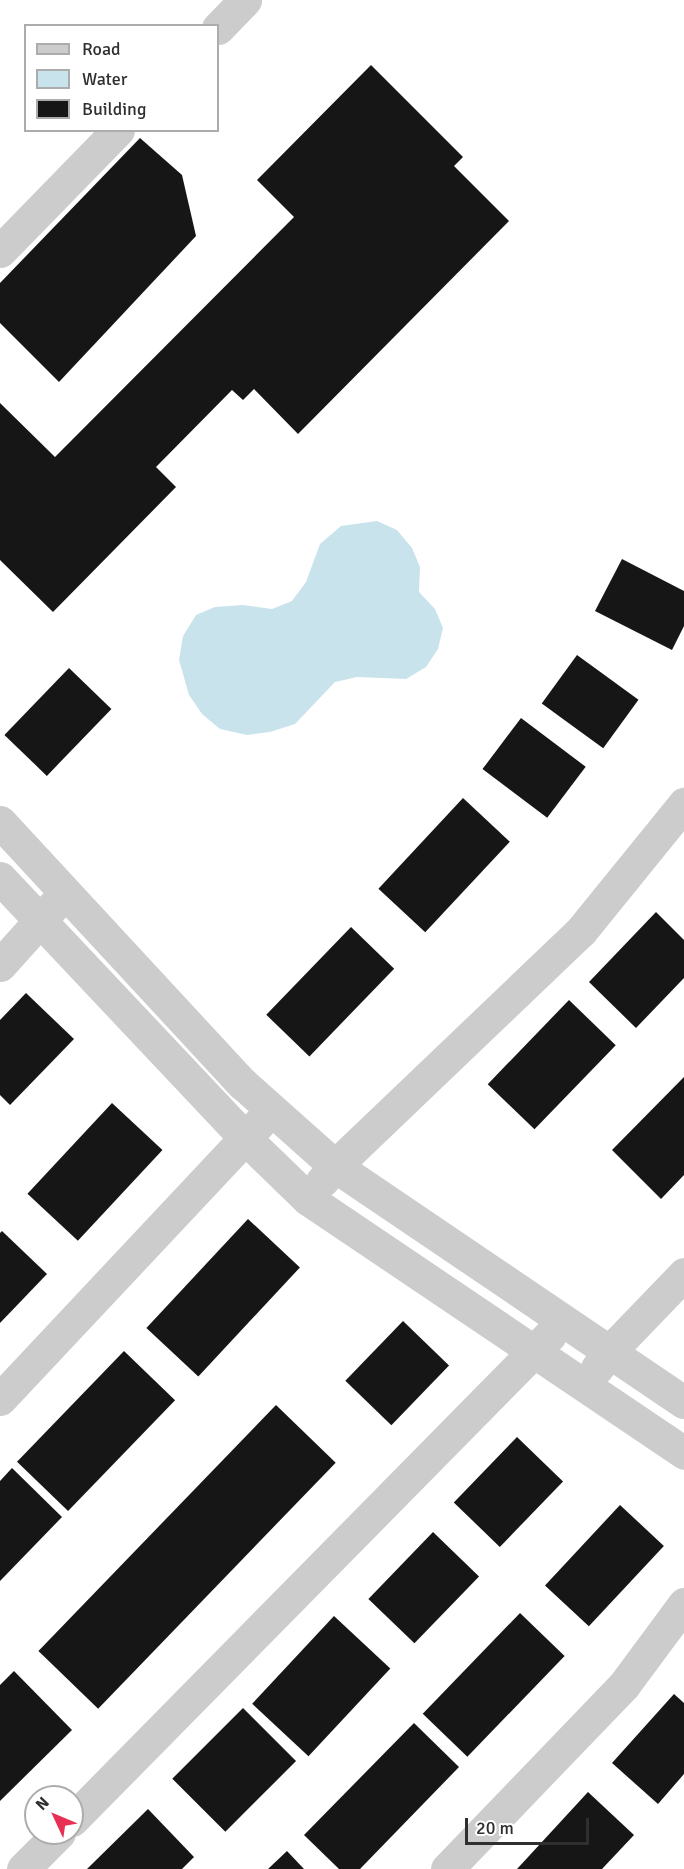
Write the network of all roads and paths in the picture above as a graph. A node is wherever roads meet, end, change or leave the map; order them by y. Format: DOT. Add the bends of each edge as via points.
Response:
graph roads {
  1 [pos="245,0"];
  2 [pos="219,27"];
  3 [pos="116,132"];
  4 [pos="0,251"];
  5 [pos="684,804"];
  6 [pos="0,822"];
  7 [pos="0,878"];
  8 [pos="65,892"];
  9 [pos="41,921"];
  10 [pos="0,965"];
  11 [pos="271,1109"];
  12 [pos="246,1139"];
  13 [pos="335,1166"];
  14 [pos="308,1199"];
  15 [pos="684,1274"];
  16 [pos="564,1320"];
  17 [pos="535,1351"];
  18 [pos="610,1351"];
  19 [pos="585,1384"];
  20 [pos="0,1399"];
  21 [pos="684,1402"];
  22 [pos="684,1453"];
  23 [pos="684,1604"];
  24 [pos="84,1808"];
  25 [pos="47,1845"];
  26 [pos="23,1869"];
  27 [pos="447,1869"];
  1 -- 2 [label="street"];
  3 -- 4 [label="street"];
  5 -- 13 [label="street" via="581,931"];
  6 -- 8 [label="street"];
  7 -- 9 [label="street"];
  8 -- 9 [label="street"];
  8 -- 11 [label="street" via="243,1084"];
  9 -- 10 [label="street"];
  9 -- 12 [label="street"];
  11 -- 12 [label="street"];
  11 -- 13 [label="street"];
  12 -- 14 [label="street"];
  12 -- 20 [label="street"];
  13 -- 14 [label="street"];
  13 -- 16 [label="street"];
  14 -- 17 [label="street"];
  15 -- 18 [label="street"];
  16 -- 17 [label="street"];
  16 -- 18 [label="street"];
  17 -- 19 [label="street"];
  17 -- 24 [label="street"];
  18 -- 19 [label="street"];
  18 -- 21 [label="street"];
  19 -- 22 [label="street"];
  23 -- 27 [label="street" via="624,1685"];
  25 -- 26 [label="street"];
}
